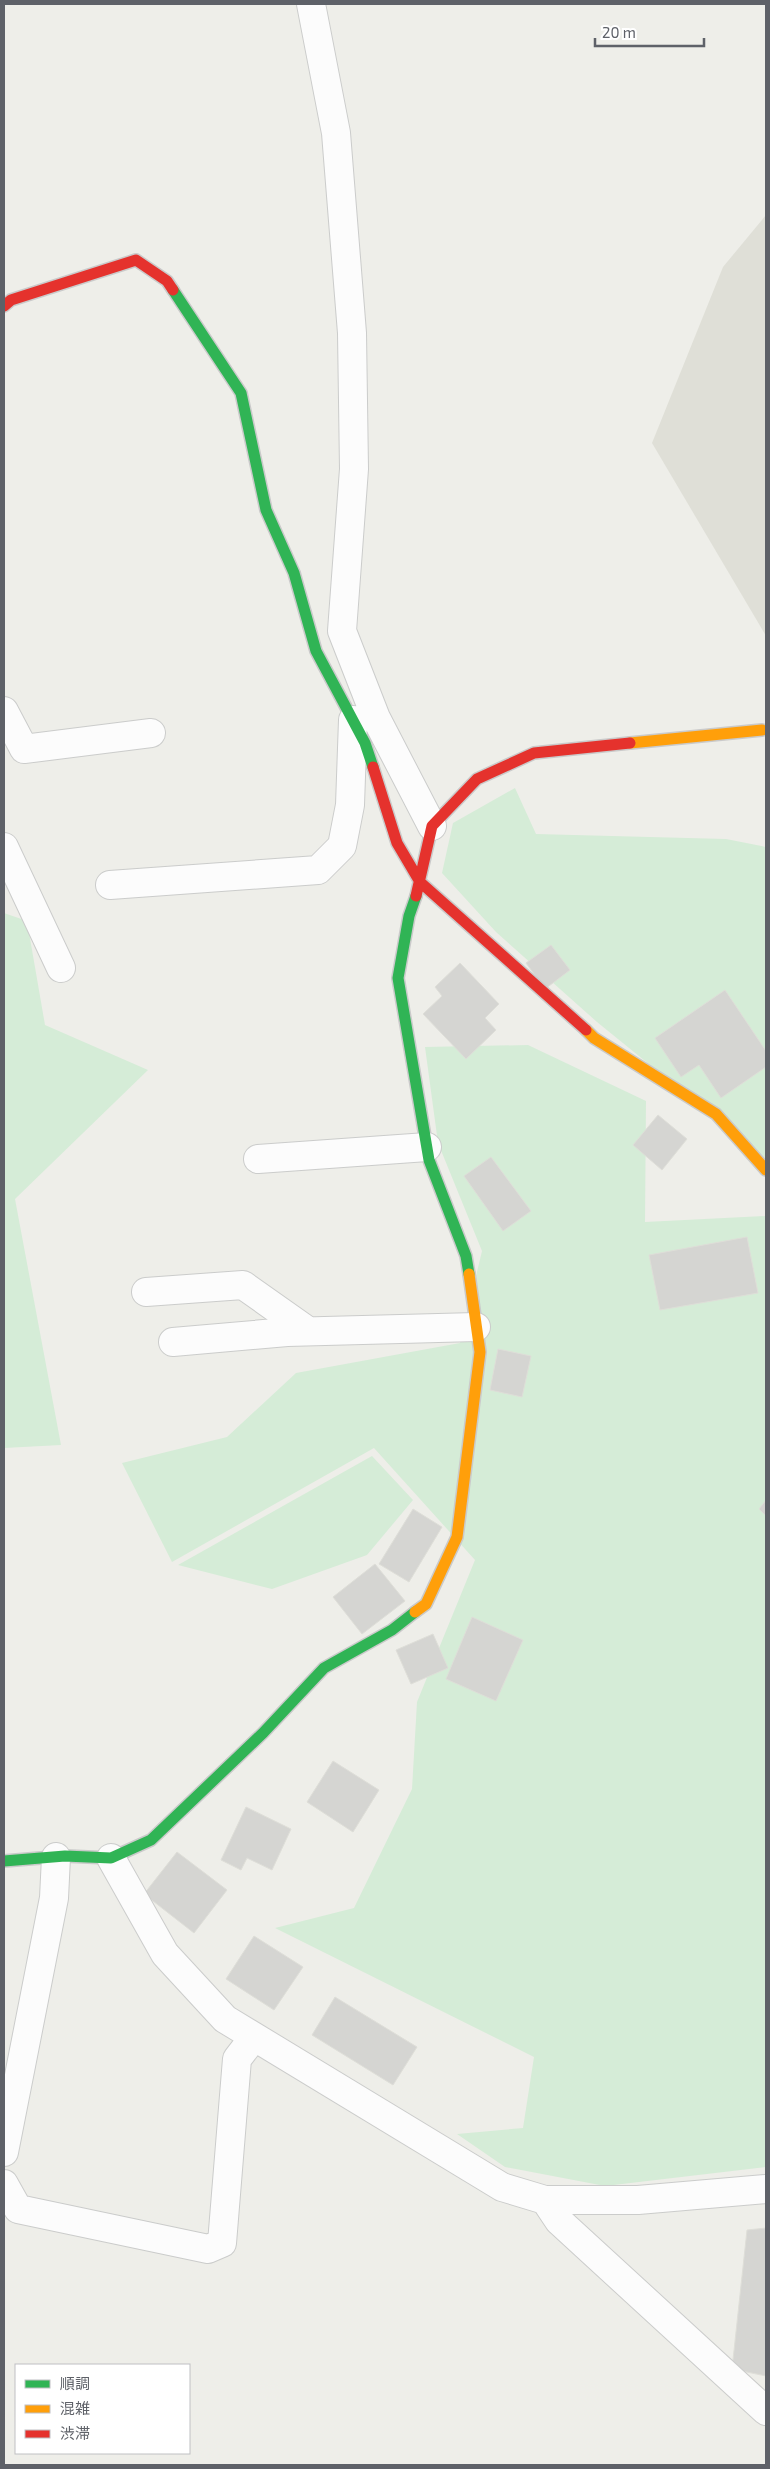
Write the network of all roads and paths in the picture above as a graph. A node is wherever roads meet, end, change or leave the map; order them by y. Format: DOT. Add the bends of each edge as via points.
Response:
graph roads {
  1 [pos="311,4"];
  2 [pos="4,306"];
  3 [pos="4,711"];
  4 [pos="353,720"];
  5 [pos="762,730"];
  6 [pos="151,733"];
  7 [pos="432,826"];
  8 [pos="4,847"];
  9 [pos="420,882"];
  10 [pos="110,885"];
  11 [pos="61,968"];
  12 [pos="427,1147"];
  13 [pos="258,1159"];
  14 [pos="766,1170"];
  15 [pos="146,1292"];
  16 [pos="476,1327"];
  17 [pos="308,1331"];
  18 [pos="173,1342"];
  19 [pos="56,1857"];
  20 [pos="111,1858"];
  21 [pos="4,1861"];
  22 [pos="254,2037"];
  23 [pos="4,2152"];
  24 [pos="4,2184"];
  25 [pos="766,2189"];
  26 [pos="545,2200"];
  27 [pos="766,2410"];
  1 -- 7 [label="street" via="336,133 352,333 354,469 342,631 376,718"];
  2 -- 4 [label="street" via="11,300 136,260 167,281 241,393 266,510 294,573 316,651"];
  3 -- 6 [label="street" via="24,748"];
  4 -- 9 [label="street" via="365,743 397,843"];
  4 -- 10 [label="street" via="350,805 342,846 318,870"];
  5 -- 7 [label="street" via="534,753 477,779"];
  7 -- 9 [label="street"];
  8 -- 11 [label="street"];
  9 -- 12 [label="street" via="409,916 398,978"];
  9 -- 14 [label="street" via="594,1038 716,1114"];
  12 -- 13 [label="street"];
  12 -- 16 [label="street" via="466,1256"];
  15 -- 17 [label="street" via="243,1286"];
  16 -- 17 [label="street"];
  16 -- 20 [label="street" via="480,1352 457,1537 426,1604 392,1630 324,1668 263,1733 151,1840"];
  17 -- 18 [label="street"];
  19 -- 20 [label="street"];
  19 -- 21 [label="street"];
  19 -- 23 [label="street" via="54,1898"];
  20 -- 22 [label="street" via="165,1954 224,2019"];
  22 -- 24 [label="street" via="237,2059 222,2243 208,2249 18,2208"];
  22 -- 26 [label="street" via="502,2187"];
  25 -- 26 [label="street" via="638,2200"];
  26 -- 27 [label="street" via="559,2221"];
}
